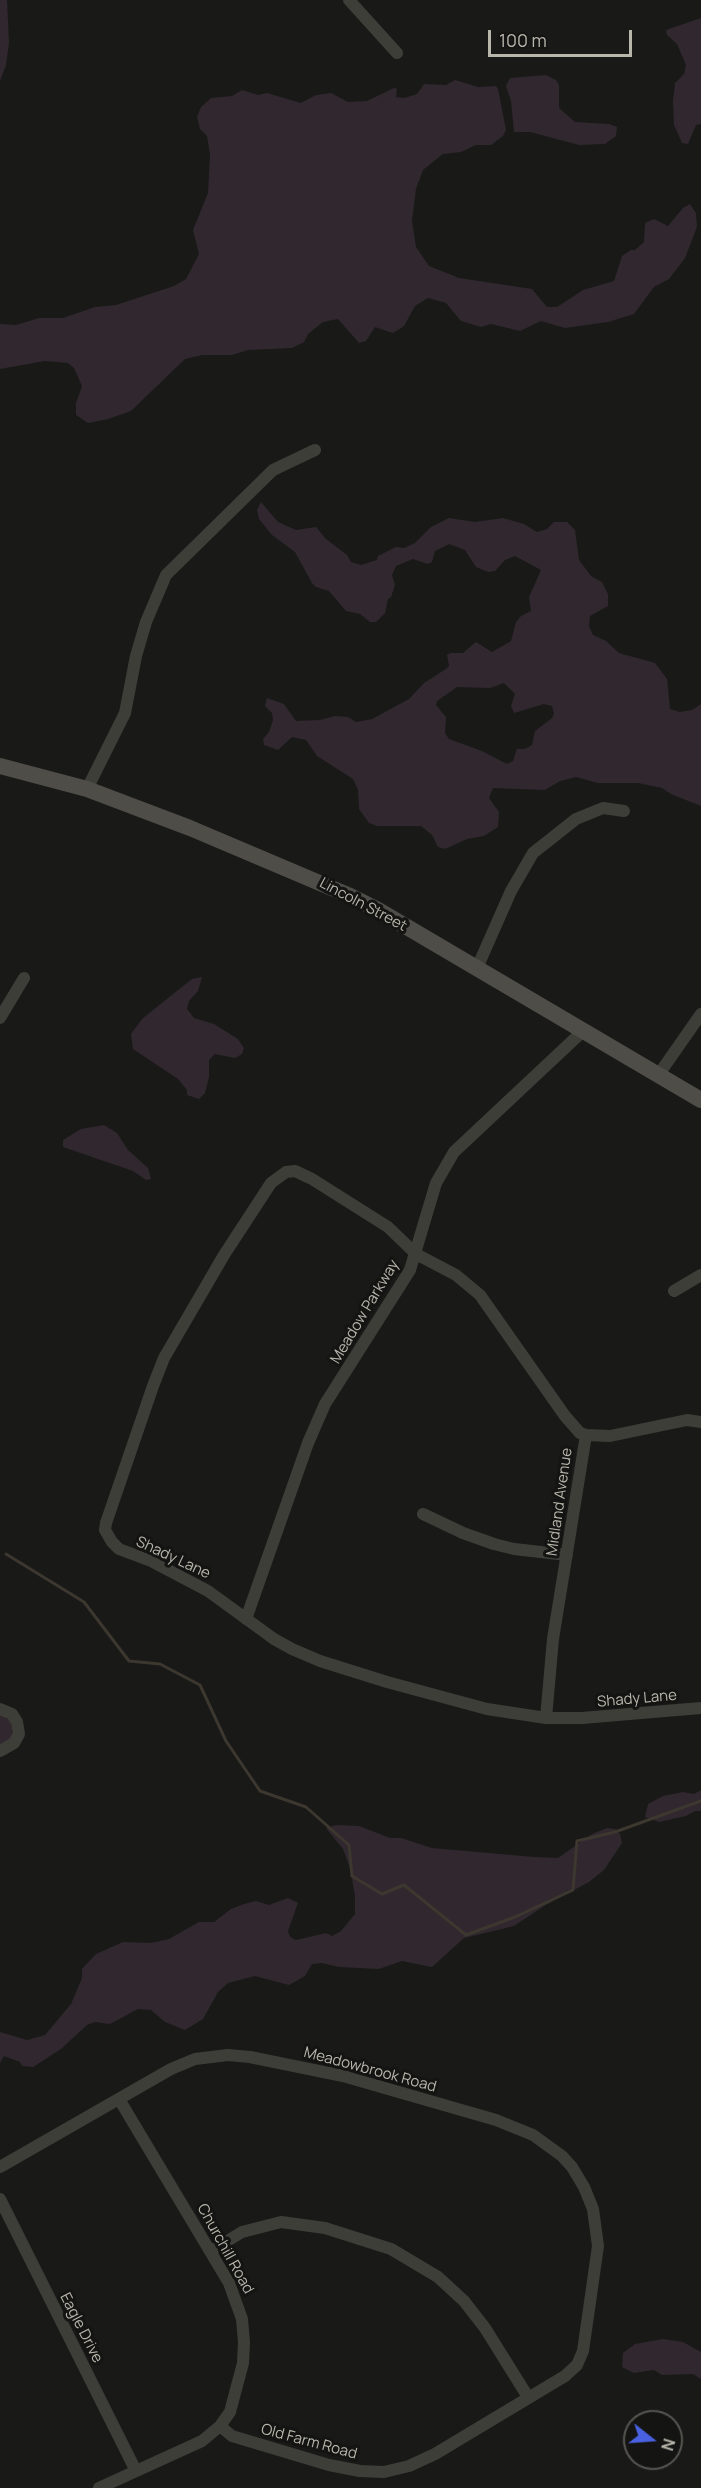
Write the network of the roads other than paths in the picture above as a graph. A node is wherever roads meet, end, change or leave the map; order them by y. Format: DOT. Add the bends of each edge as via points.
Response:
graph roads {
  1 [pos="350,0"];
  2 [pos="397,53"];
  3 [pos="315,450"];
  4 [pos="0,766"];
  5 [pos="87,789"];
  6 [pos="624,811"];
  7 [pos="477,968"];
  8 [pos="24,978"];
  9 [pos="701,1014"];
  10 [pos="0,1017"];
  11 [pos="584,1030"];
  12 [pos="659,1074"];
  13 [pos="701,1100"];
  14 [pos="416,1254"];
  15 [pos="701,1275"];
  16 [pos="674,1291"];
  17 [pos="701,1422"];
  18 [pos="586,1435"];
  19 [pos="423,1514"];
  20 [pos="567,1555"];
  21 [pos="246,1619"];
  22 [pos="701,1700"];
  23 [pos="701,1708"];
  24 [pos="0,1709"];
  25 [pos="546,1718"];
  26 [pos="0,1751"];
  27 [pos="119,2099"];
  28 [pos="0,2167"];
  29 [pos="0,2199"];
  30 [pos="211,2251"];
  31 [pos="586,2333"];
  32 [pos="528,2397"];
  33 [pos="220,2426"];
  34 [pos="136,2471"];
  35 [pos="99,2488"];
  1 -- 2 [label="street"];
  3 -- 5 [label="street" via="273,470 166,575 146,622 125,713"];
  4 -- 5 [label="main road, Lincoln Street"];
  5 -- 7 [label="main road, Lincoln Street" via="312,878 378,910"];
  6 -- 7 [label="street" via="603,808 576,819 533,853 511,891"];
  7 -- 11 [label="main road, Lincoln Street"];
  8 -- 10 [label="street"];
  9 -- 12 [label="street"];
  11 -- 12 [label="main road, Lincoln Street"];
  11 -- 14 [label="street, Meadow Parkway" via="454,1152 436,1184"];
  12 -- 13 [label="main road, Lincoln Street"];
  14 -- 18 [label="street, Midland Avenue" via="456,1275 480,1295 565,1416 579,1433"];
  14 -- 21 [label="street, Meadow Parkway" via="410,1270 325,1404"];
  14 -- 21 [label="street, Shady Lane" via="388,1227 312,1179 295,1171 286,1172 271,1183 164,1358 105,1530 119,1549 208,1591"];
  15 -- 16 [label="street"];
  17 -- 18 [label="street" via="687,1420 610,1436"];
  18 -- 20 [label="street, Midland Avenue"];
  19 -- 20 [label="street" via="494,1544"];
  20 -- 25 [label="street, Midland Avenue" via="553,1639"];
  21 -- 25 [label="street, Shady Lane" via="283,1644 320,1662 487,1709"];
  22 -- 23 [label="street"];
  23 -- 25 [label="street, Shady Lane"];
  24 -- 26 [label="street" via="12,1714 19,1734 14,1743"];
  27 -- 28 [label="street, Meadowbrook Road"];
  27 -- 30 [label="street, Churchill Road"];
  27 -- 31 [label="street, Meadowbrook Road" via="195,2059 228,2055 343,2076 533,2134 572,2167 593,2209 598,2247"];
  29 -- 34 [label="street, Eagle Drive"];
  30 -- 32 [label="street" via="243,2232 281,2222 325,2228 391,2249 438,2277 464,2301"];
  30 -- 33 [label="street, Churchill Road" via="238,2301 244,2342 243,2363 230,2412"];
  31 -- 32 [label="street, Old Farm Road" via="577,2365 558,2381"];
  32 -- 33 [label="street, Old Farm Road" via="435,2454 384,2472 329,2465 232,2436"];
  33 -- 34 [label="street" via="202,2441"];
  34 -- 35 [label="street"];
}
